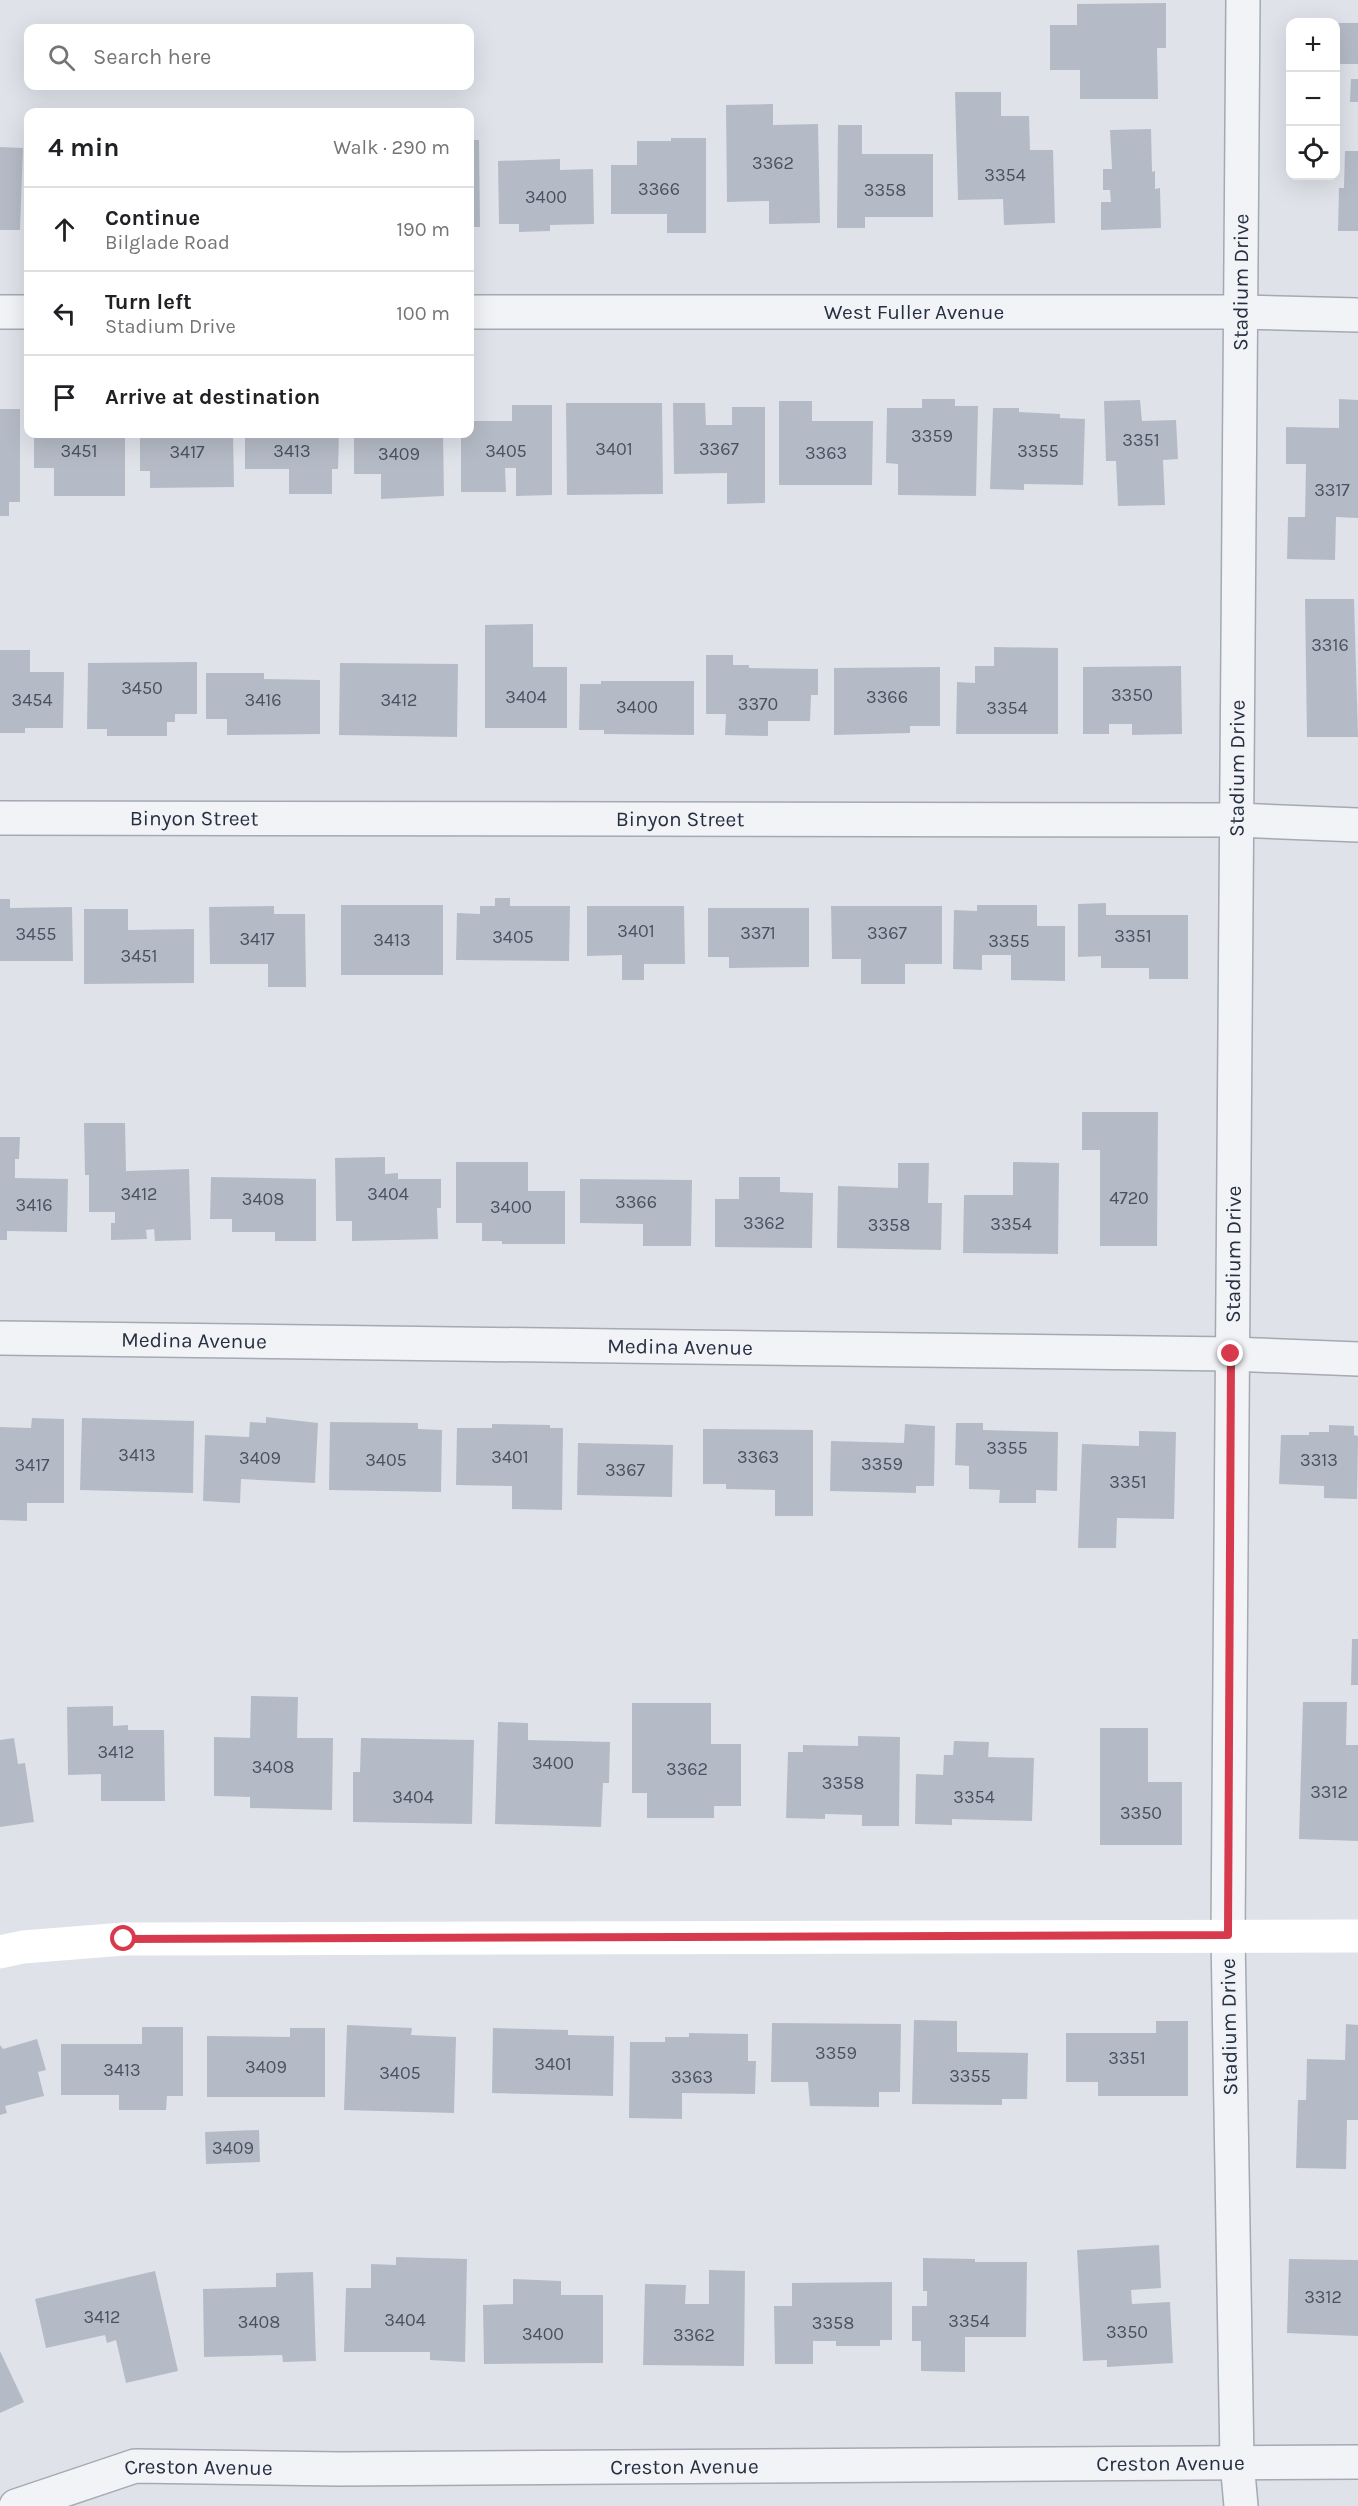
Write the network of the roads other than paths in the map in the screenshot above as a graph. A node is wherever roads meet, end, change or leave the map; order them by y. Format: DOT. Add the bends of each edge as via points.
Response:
graph roads {
  1 [pos="1243,0"];
  2 [pos="0,312"];
  3 [pos="24,312"];
  4 [pos="474,312"];
  5 [pos="1239,312"];
  6 [pos="1358,315"];
  7 [pos="0,818"];
  8 [pos="1236,820"];
  9 [pos="1358,825"];
  10 [pos="0,1338"];
  11 [pos="1231,1354"];
  12 [pos="1358,1359"];
  13 [pos="1228,1935"];
  14 [pos="1358,1936"];
  15 [pos="0,1952"];
  16 [pos="1236,2462"];
  17 [pos="1358,2462"];
  18 [pos="16,2506"];
  19 [pos="1241,2506"];
  1 -- 5 [label="street, Stadium Drive"];
  2 -- 3 [label="street"];
  4 -- 5 [label="street, West Fuller Avenue"];
  5 -- 6 [label="street, West Fuller Avenue"];
  5 -- 8 [label="street, Stadium Drive"];
  7 -- 8 [label="street, Binyon Street"];
  8 -- 9 [label="street, Binyon Street"];
  8 -- 11 [label="street, Stadium Drive"];
  10 -- 11 [label="street, Medina Avenue"];
  11 -- 12 [label="street, Medina Avenue"];
  11 -- 13 [label="street, Stadium Drive"];
  13 -- 14 [label="street"];
  13 -- 15 [label="street" via="124,1939"];
  13 -- 16 [label="street, Stadium Drive"];
  16 -- 17 [label="street, Creston Avenue"];
  16 -- 18 [label="street, Creston Avenue" via="352,2469 135,2466"];
  16 -- 19 [label="street, Stadium Drive"];
}
